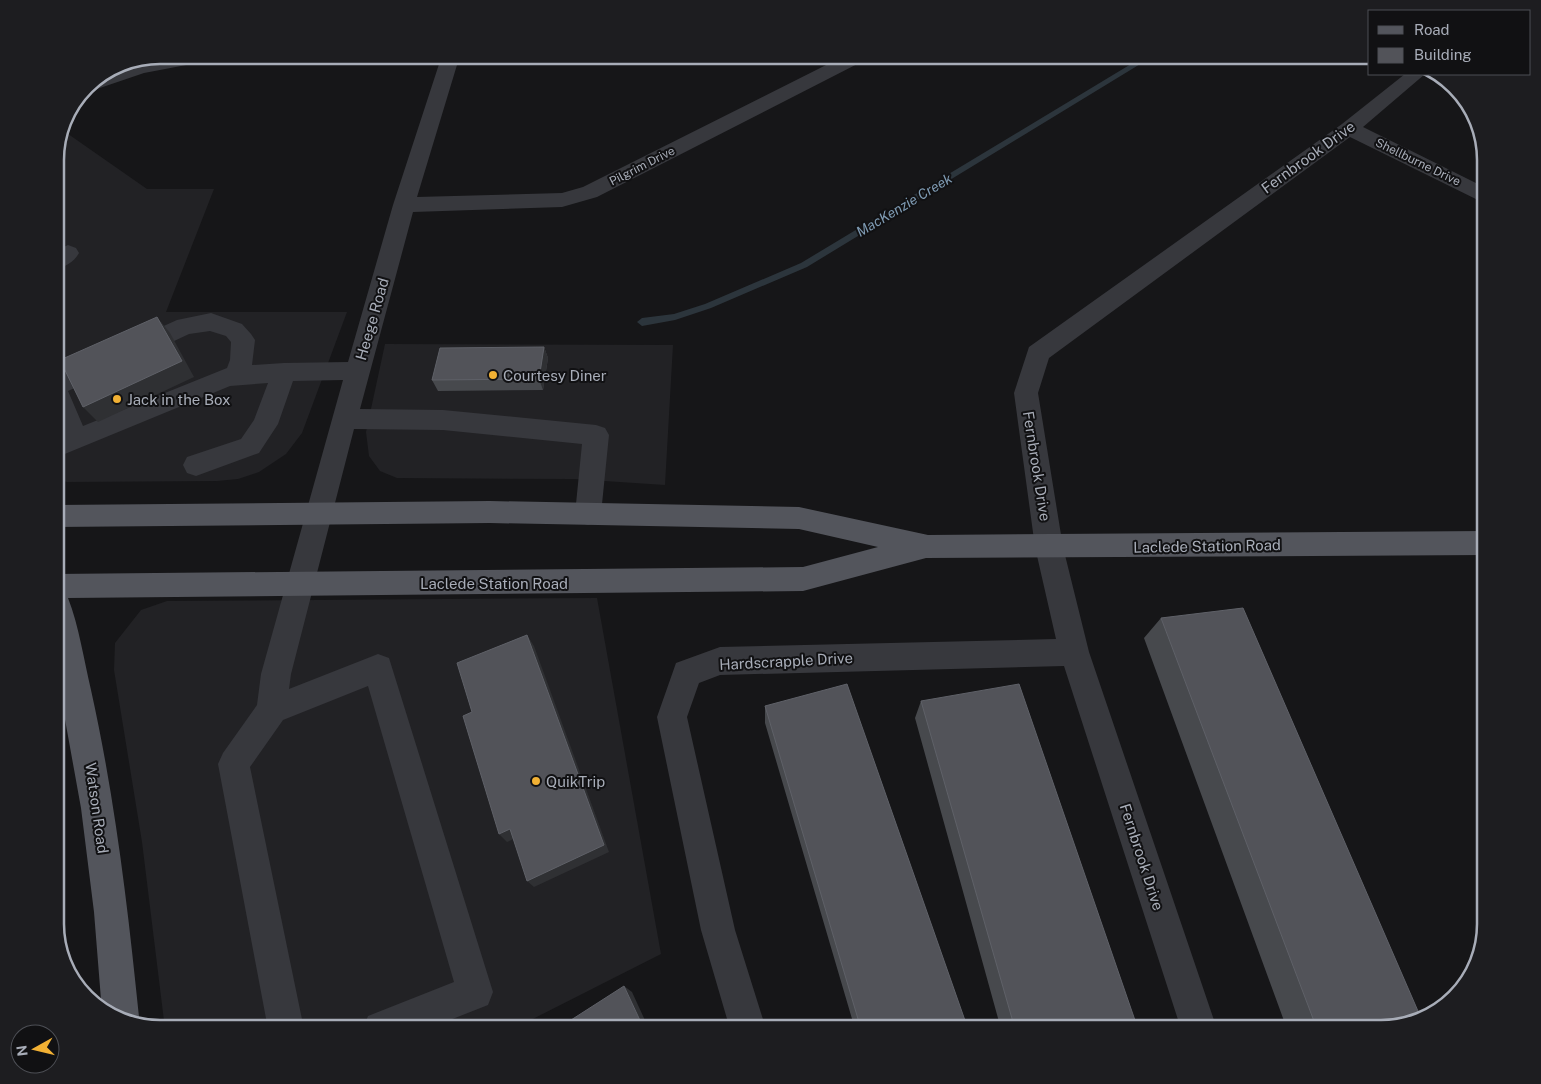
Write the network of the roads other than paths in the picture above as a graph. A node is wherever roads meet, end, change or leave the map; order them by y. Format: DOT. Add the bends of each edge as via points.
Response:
graph roads {
  1 [pos="162,64"];
  2 [pos="448,64"];
  3 [pos="842,64"];
  4 [pos="1415,75"];
  5 [pos="110,78"];
  6 [pos="1349,128"];
  7 [pos="1477,192"];
  8 [pos="404,205"];
  9 [pos="357,371"];
  10 [pos="284,372"];
  11 [pos="236,376"];
  12 [pos="64,384"];
  13 [pos="344,419"];
  14 [pos="66,444"];
  15 [pos="196,465"];
  16 [pos="318,514"];
  17 [pos="588,514"];
  18 [pos="64,516"];
  19 [pos="1477,543"];
  20 [pos="928,547"];
  21 [pos="1050,547"];
  22 [pos="299,584"];
  23 [pos="64,586"];
  24 [pos="64,636"];
  25 [pos="1074,652"];
  26 [pos="272,710"];
  27 [pos="121,1012"];
  28 [pos="284,1020"];
  29 [pos="404,1020"];
  30 [pos="745,1020"];
  31 [pos="1196,1020"];
  1 -- 5 [label="street"];
  2 -- 8 [label="street, Heege Road"];
  3 -- 8 [label="street, Pilgrim Drive" via="590,192 562,200"];
  4 -- 6 [label="street, Fernbrook Drive"];
  6 -- 7 [label="street, Shellburne Drive"];
  6 -- 21 [label="street, Fernbrook Drive" via="1038,353 1026,393"];
  8 -- 9 [label="street, Heege Road"];
  9 -- 10 [label="street"];
  9 -- 13 [label="street, Heege Road"];
  10 -- 11 [label="street"];
  10 -- 15 [label="street" via="265,424 250,446"];
  11 -- 12 [label="street" via="242,360 243,340 234,330 211,322 186,326"];
  11 -- 14 [label="street"];
  13 -- 16 [label="street, Heege Road"];
  13 -- 17 [label="street" via="443,420 596,435"];
  16 -- 17 [label="main road, Laclede Station Road"];
  16 -- 18 [label="main road, Laclede Station Road"];
  16 -- 22 [label="street, Heege Road"];
  17 -- 20 [label="main road, Laclede Station Road" via="799,518"];
  19 -- 21 [label="main road, Laclede Station Road"];
  20 -- 21 [label="main road, Laclede Station Road"];
  20 -- 22 [label="main road, Laclede Station Road" via="803,579"];
  21 -- 25 [label="street, Fernbrook Drive"];
  22 -- 23 [label="main road, Laclede Station Road"];
  22 -- 26 [label="street, Heege Road" via="276,674"];
  24 -- 27 [label="main road, Watson Road" via="97,804 114,928"];
  25 -- 30 [label="street, Hardscrapple Drive" via="720,661 687,673 672,717 718,930"];
  25 -- 31 [label="street, Fernbrook Drive"];
  26 -- 28 [label="street" via="234,764"];
  26 -- 29 [label="street" via="378,668 475,992"];
}
